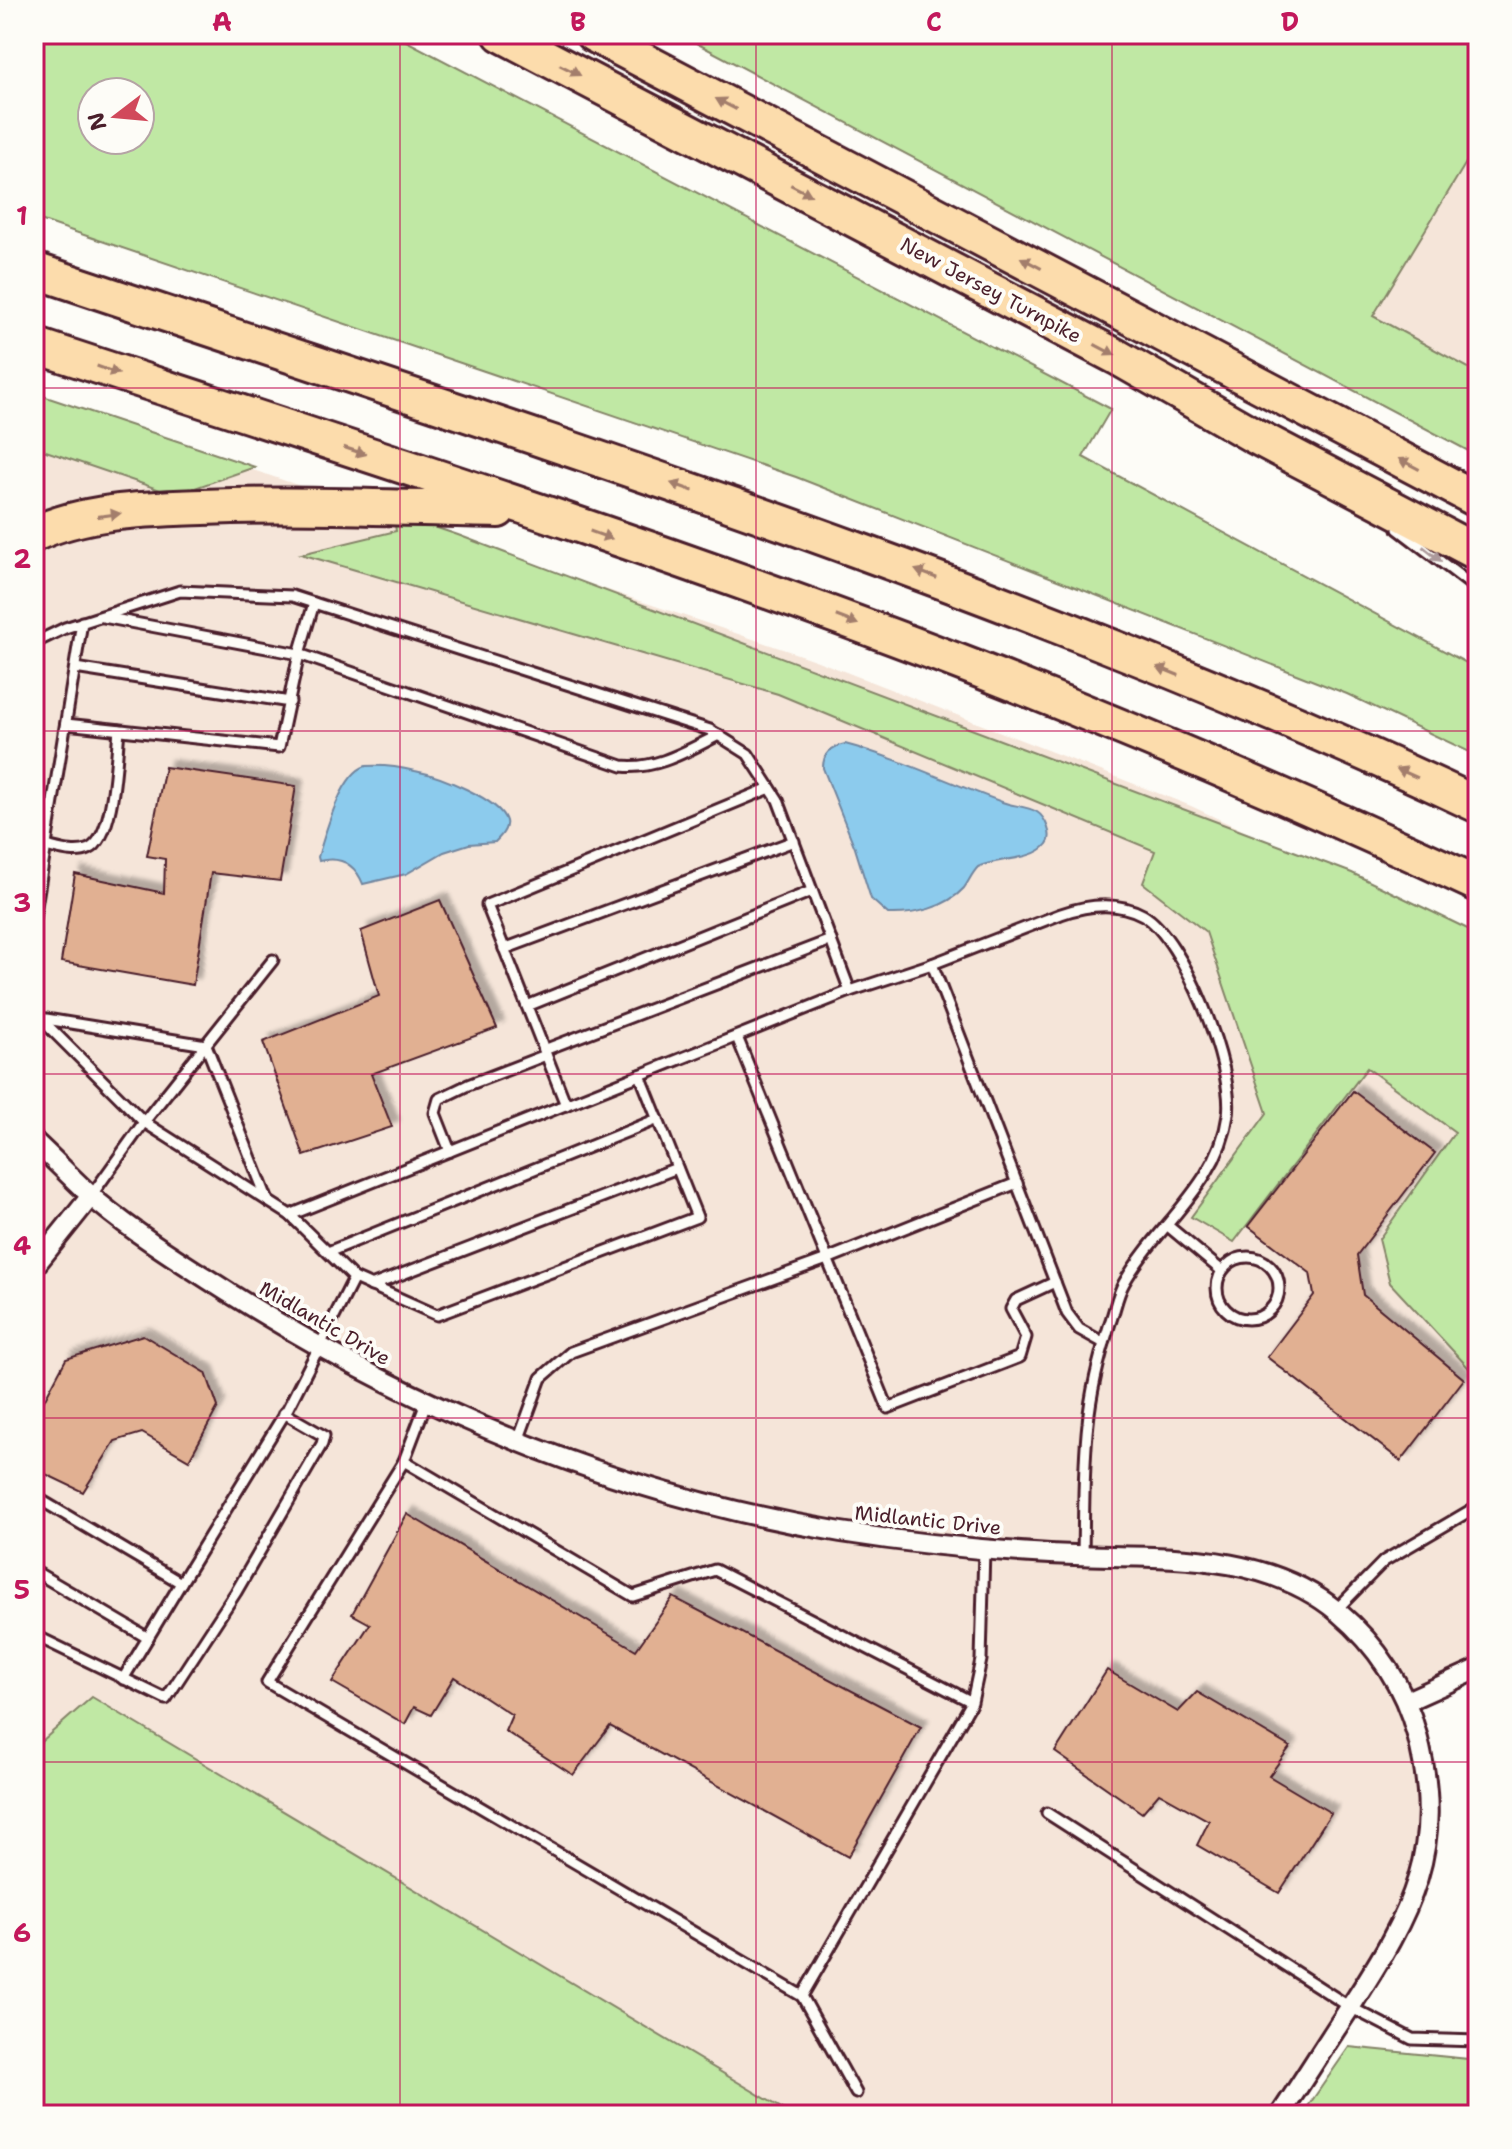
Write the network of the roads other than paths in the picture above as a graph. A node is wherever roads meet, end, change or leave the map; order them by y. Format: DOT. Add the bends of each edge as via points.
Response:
graph roads {
  1 [pos="501,34"];
  2 [pos="593,34"];
  3 [pos="34,270"];
  4 [pos="34,345"];
  5 [pos="1326,473"];
  6 [pos="1478,500"];
  7 [pos="1374,510"];
  8 [pos="533,511"];
  9 [pos="1386,519"];
  10 [pos="34,534"];
  11 [pos="1478,553"];
  12 [pos="1478,590"];
  13 [pos="314,603"];
  14 [pos="100,617"];
  15 [pos="82,622"];
  16 [pos="34,643"];
  17 [pos="299,654"];
  18 [pos="75,668"];
  19 [pos="290,702"];
  20 [pos="66,724"];
  21 [pos="119,730"];
  22 [pos="719,735"];
  23 [pos="770,788"];
  24 [pos="1478,805"];
  25 [pos="794,841"];
  26 [pos="46,846"];
  27 [pos="1478,884"];
  28 [pos="812,891"];
  29 [pos="34,919"];
  30 [pos="831,940"];
  31 [pos="504,949"];
  32 [pos="273,960"];
  33 [pos="932,964"];
  34 [pos="850,991"];
  35 [pos="527,1006"];
  36 [pos="37,1015"];
  37 [pos="737,1037"];
  38 [pos="206,1045"];
  39 [pos="545,1053"];
  40 [pos="640,1075"];
  41 [pos="566,1105"];
  42 [pos="658,1119"];
  43 [pos="144,1122"];
  44 [pos="34,1141"];
  45 [pos="450,1151"];
  46 [pos="677,1168"];
  47 [pos="1017,1183"];
  48 [pos="91,1196"];
  49 [pos="268,1201"];
  50 [pos="290,1215"];
  51 [pos="1168,1226"];
  52 [pos="328,1252"];
  53 [pos="827,1259"];
  54 [pos="34,1267"];
  55 [pos="1222,1271"];
  56 [pos="354,1278"];
  57 [pos="1055,1282"];
  58 [pos="371,1286"];
  59 [pos="1104,1343"];
  60 [pos="318,1346"];
  61 [pos="426,1403"];
  62 [pos="284,1413"];
  63 [pos="518,1441"];
  64 [pos="404,1461"];
  65 [pos="34,1496"];
  66 [pos="1478,1506"];
  67 [pos="984,1549"];
  68 [pos="1083,1556"];
  69 [pos="34,1571"];
  70 [pos="181,1583"];
  71 [pos="1336,1610"];
  72 [pos="34,1635"];
  73 [pos="148,1638"];
  74 [pos="1478,1669"];
  75 [pos="123,1679"];
  76 [pos="1407,1701"];
  77 [pos="972,1702"];
  78 [pos="1047,1813"];
  79 [pos="802,1996"];
  80 [pos="1350,2007"];
  81 [pos="1478,2041"];
  82 [pos="856,2093"];
  83 [pos="1280,2115"];
  1 -- 5 [label="highway, New Jersey Turnpike, one-way" via="1103,349"];
  6 -- 2 [label="highway, New Jersey Turnpike, one-way"];
  24 -- 3 [label="highway, one-way" via="1261,709 922,572"];
  4 -- 8 [label="highway, one-way"];
  5 -- 7 [label="lane"];
  5 -- 11 [label="highway, New Jersey Turnpike"];
  10 -- 8 [label="highway, one-way" via="59,522 151,509 275,504"];
  8 -- 27 [label="highway, one-way" via="974,668 1252,782"];
  9 -- 12 [label="lane, one-way"];
  13 -- 14 [label="lane" via="292,596 180,591"];
  13 -- 17 [label="lane"];
  13 -- 22 [label="lane"];
  14 -- 15 [label="lane"];
  14 -- 17 [label="lane"];
  15 -- 16 [label="lane"];
  15 -- 18 [label="lane"];
  17 -- 19 [label="lane"];
  17 -- 22 [label="lane" via="622,766 639,768 673,758"];
  18 -- 19 [label="lane"];
  18 -- 20 [label="lane"];
  19 -- 21 [label="lane" via="279,747"];
  20 -- 21 [label="lane"];
  20 -- 26 [label="lane"];
  21 -- 26 [label="lane" via="108,824 93,848 80,852"];
  22 -- 23 [label="lane" via="748,754"];
  23 -- 25 [label="lane"];
  23 -- 31 [label="lane" via="487,905"];
  25 -- 28 [label="lane"];
  25 -- 31 [label="lane"];
  26 -- 29 [label="lane"];
  28 -- 30 [label="lane"];
  28 -- 35 [label="lane"];
  30 -- 34 [label="lane"];
  30 -- 39 [label="lane"];
  31 -- 35 [label="lane"];
  32 -- 38 [label="lane"];
  33 -- 34 [label="lane"];
  33 -- 47 [label="lane"];
  33 -- 51 [label="lane" via="1082,907 1104,905 1133,912 1160,930 1191,975 1221,1055 1229,1113 1220,1147"];
  34 -- 37 [label="lane"];
  35 -- 39 [label="lane"];
  36 -- 38 [label="lane"];
  36 -- 43 [label="lane"];
  37 -- 40 [label="lane"];
  37 -- 53 [label="lane"];
  38 -- 43 [label="lane"];
  38 -- 49 [label="lane"];
  39 -- 41 [label="lane"];
  39 -- 45 [label="lane" via="439,1099 435,1113"];
  40 -- 41 [label="lane"];
  40 -- 42 [label="lane"];
  41 -- 45 [label="lane"];
  42 -- 46 [label="lane"];
  42 -- 52 [label="lane"];
  43 -- 48 [label="lane"];
  43 -- 49 [label="lane"];
  44 -- 48 [label="street, Midlantic Drive"];
  45 -- 50 [label="lane"];
  46 -- 58 [label="lane"];
  46 -- 58 [label="lane" via="697,1217 437,1315"];
  47 -- 53 [label="lane"];
  47 -- 57 [label="lane"];
  48 -- 54 [label="street"];
  48 -- 60 [label="street, Midlantic Drive" via="163,1250"];
  49 -- 50 [label="lane"];
  50 -- 52 [label="lane"];
  51 -- 55 [label="lane"];
  51 -- 59 [label="lane" via="1123,1285"];
  52 -- 56 [label="lane"];
  53 -- 57 [label="lane" via="888,1408 1020,1357 1026,1337 1011,1309 1016,1300"];
  53 -- 63 [label="lane" via="571,1352 541,1378"];
  55 -- 55 [label="lane" via="1217,1290 1232,1315 1252,1319 1276,1302 1278,1282 1267,1265 1239,1259"];
  56 -- 58 [label="lane"];
  56 -- 60 [label="lane"];
  57 -- 59 [label="lane" via="1071,1321"];
  59 -- 68 [label="lane" via="1088,1422"];
  60 -- 61 [label="street, Midlantic Drive"];
  60 -- 62 [label="lane"];
  61 -- 63 [label="street, Midlantic Drive"];
  61 -- 64 [label="lane"];
  62 -- 70 [label="lane"];
  62 -- 75 [label="lane" via="324,1436 322,1444 236,1592 166,1699"];
  63 -- 67 [label="street, Midlantic Drive" via="635,1483 737,1511 843,1532"];
  64 -- 77 [label="lane" via="633,1596 715,1570"];
  64 -- 79 [label="lane" via="267,1682"];
  65 -- 70 [label="lane"];
  66 -- 71 [label="lane" via="1384,1561"];
  67 -- 68 [label="street, Midlantic Drive"];
  67 -- 77 [label="lane" via="981,1660"];
  68 -- 71 [label="street, Midlantic Drive" via="1233,1564 1279,1577"];
  69 -- 73 [label="lane"];
  70 -- 73 [label="lane"];
  71 -- 76 [label="street, Midlantic Drive" via="1385,1662"];
  72 -- 75 [label="lane"];
  73 -- 75 [label="lane"];
  74 -- 76 [label="street"];
  76 -- 80 [label="street, Midlantic Drive" via="1427,1790 1423,1865 1398,1931"];
  77 -- 79 [label="lane"];
  78 -- 80 [label="lane"];
  79 -- 82 [label="lane"];
  80 -- 81 [label="lane" via="1412,2039"];
  80 -- 83 [label="street, Midlantic Drive"];
}
